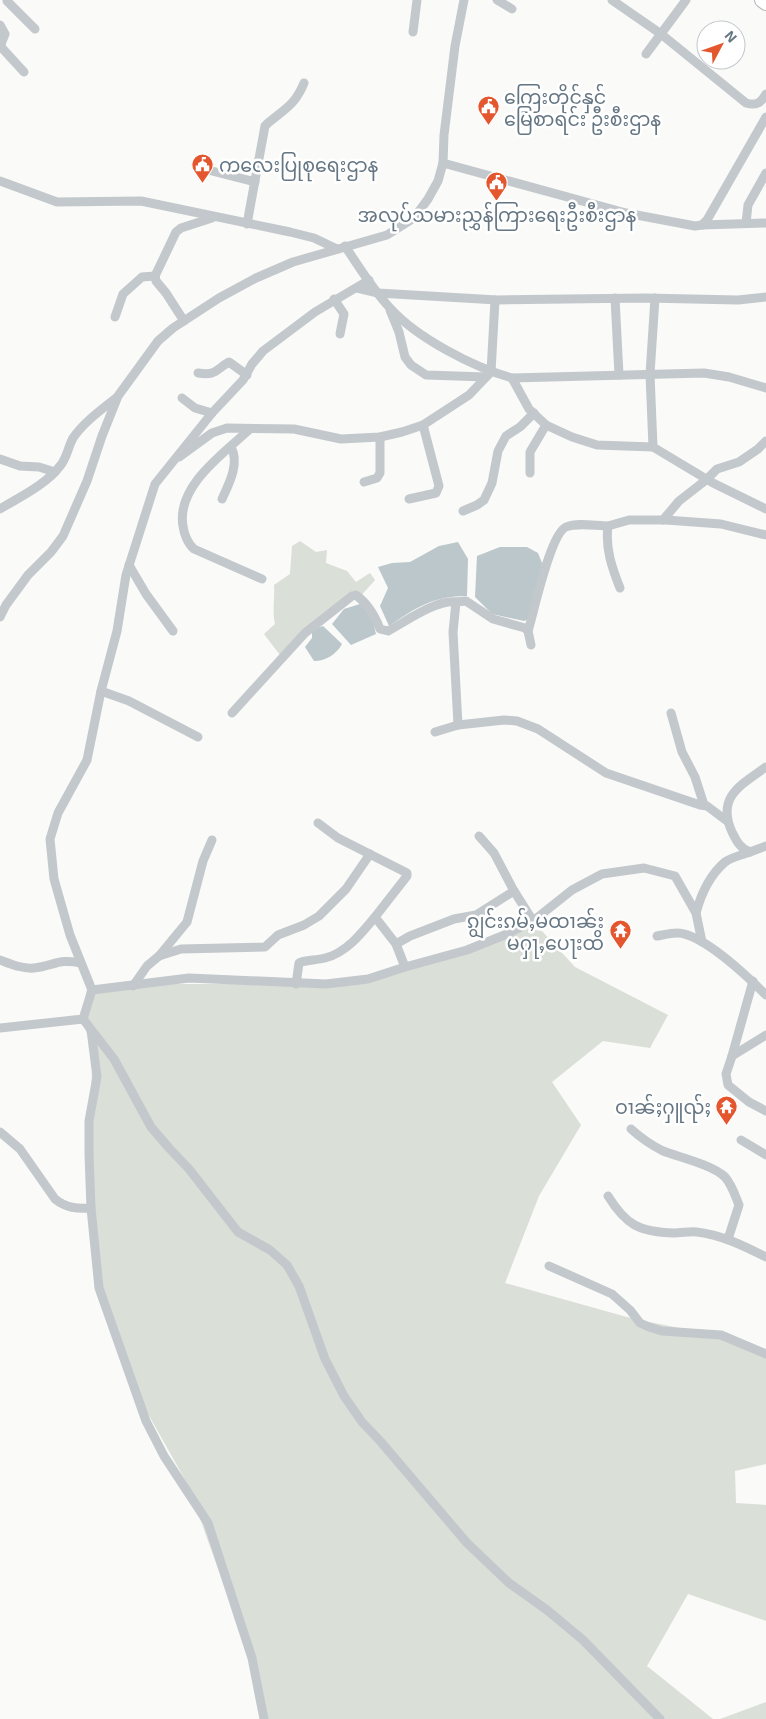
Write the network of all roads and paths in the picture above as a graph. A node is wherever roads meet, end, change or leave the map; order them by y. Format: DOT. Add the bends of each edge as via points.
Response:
graph roads {
  1 [pos="417,0"];
  2 [pos="464,0"];
  3 [pos="497,0"];
  4 [pos="612,0"];
  5 [pos="686,0"];
  6 [pos="762,0"];
  7 [pos="5,2"];
  8 [pos="766,3"];
  9 [pos="512,9"];
  10 [pos="0,25"];
  11 [pos="35,29"];
  12 [pos="413,32"];
  13 [pos="661,34"];
  14 [pos="646,54"];
  15 [pos="24,72"];
  16 [pos="304,83"];
  17 [pos="766,94"];
  18 [pos="766,117"];
  19 [pos="443,163"];
  20 [pos="208,170"];
  21 [pos="766,173"];
  22 [pos="0,181"];
  23 [pos="255,182"];
  24 [pos="215,217"];
  25 [pos="746,223"];
  26 [pos="766,223"];
  27 [pos="247,224"];
  28 [pos="702,225"];
  29 [pos="341,247"];
  30 [pos="155,276"];
  31 [pos="369,280"];
  32 [pos="357,288"];
  33 [pos="378,293"];
  34 [pos="766,297"];
  35 [pos="615,298"];
  36 [pos="655,298"];
  37 [pos="334,299"];
  38 [pos="495,300"];
  39 [pos="389,308"];
  40 [pos="115,317"];
  41 [pos="184,321"];
  42 [pos="340,334"];
  43 [pos="198,373"];
  44 [pos="488,374"];
  45 [pos="619,374"];
  46 [pos="650,374"];
  47 [pos="248,375"];
  48 [pos="512,378"];
  49 [pos="766,388"];
  50 [pos="118,396"];
  51 [pos="182,398"];
  52 [pos="212,413"];
  53 [pos="534,413"];
  54 [pos="423,425"];
  55 [pos="546,425"];
  56 [pos="250,429"];
  57 [pos="380,437"];
  58 [pos="766,440"];
  59 [pos="231,447"];
  60 [pos="653,447"];
  61 [pos="0,459"];
  62 [pos="170,464"];
  63 [pos="55,472"];
  64 [pos="530,473"];
  65 [pos="706,480"];
  66 [pos="364,482"];
  67 [pos="222,499"];
  68 [pos="409,499"];
  69 [pos="0,509"];
  70 [pos="766,509"];
  71 [pos="463,511"];
  72 [pos="662,520"];
  73 [pos="608,526"];
  74 [pos="766,535"];
  75 [pos="129,565"];
  76 [pos="262,579"];
  77 [pos="620,588"];
  78 [pos="456,602"];
  79 [pos="0,617"];
  80 [pos="173,631"];
  81 [pos="528,632"];
  82 [pos="531,645"];
  83 [pos="101,691"];
  84 [pos="232,713"];
  85 [pos="671,713"];
  86 [pos="458,725"];
  87 [pos="435,732"];
  88 [pos="198,737"];
  89 [pos="766,767"];
  90 [pos="704,805"];
  91 [pos="727,821"];
  92 [pos="318,824"];
  93 [pos="479,836"];
  94 [pos="212,840"];
  95 [pos="766,846"];
  96 [pos="750,852"];
  97 [pos="370,854"];
  98 [pos="514,891"];
  99 [pos="696,913"];
  100 [pos="375,917"];
  101 [pos="533,921"];
  102 [pos="657,936"];
  103 [pos="702,942"];
  104 [pos="396,944"];
  105 [pos="159,956"];
  106 [pos="0,960"];
  107 [pos="80,963"];
  108 [pos="405,967"];
  109 [pos="753,981"];
  110 [pos="296,984"];
  111 [pos="133,986"];
  112 [pos="92,990"];
  113 [pos="766,995"];
  114 [pos="83,1019"];
  115 [pos="0,1028"];
  116 [pos="91,1030"];
  117 [pos="766,1035"];
  118 [pos="732,1056"];
  119 [pos="766,1111"];
  120 [pos="631,1129"];
  121 [pos="0,1132"];
  122 [pos="740,1140"];
  123 [pos="766,1155"];
  124 [pos="608,1196"];
  125 [pos="91,1208"];
  126 [pos="728,1239"];
  127 [pos="766,1257"];
  128 [pos="549,1266"];
  129 [pos="766,1354"];
  130 [pos="264,1719"];
  131 [pos="660,1719"];
  1 -- 12 [label="street"];
  2 -- 19 [label="street" via="455,46"];
  3 -- 9 [label="street"];
  4 -- 13 [label="street"];
  5 -- 13 [label="street"];
  6 -- 8 [label="highway"];
  7 -- 11 [label="street"];
  10 -- 15 [label="street" via="4,34 2,48"];
  13 -- 14 [label="street"];
  13 -- 17 [label="street" via="746,103 755,105"];
  16 -- 23 [label="street" via="298,97 265,126"];
  18 -- 28 [label="street"];
  19 -- 28 [label="street" via="626,213"];
  19 -- 29 [label="street" via="438,181 414,218 387,235"];
  20 -- 23 [label="street"];
  21 -- 25 [label="street" via="748,205"];
  22 -- 24 [label="street" via="57,202 141,201"];
  23 -- 27 [label="street"];
  24 -- 27 [label="street"];
  24 -- 30 [label="street" via="180,228"];
  25 -- 26 [label="street"];
  25 -- 28 [label="street"];
  27 -- 29 [label="street"];
  29 -- 31 [label="street"];
  29 -- 41 [label="street" via="292,262 256,278"];
  30 -- 40 [label="street" via="142,277 123,294"];
  30 -- 41 [label="street"];
  31 -- 32 [label="street"];
  31 -- 33 [label="street"];
  32 -- 33 [label="street"];
  32 -- 37 [label="street"];
  33 -- 38 [label="street"];
  33 -- 39 [label="street"];
  34 -- 36 [label="street" via="738,300"];
  35 -- 36 [label="street"];
  35 -- 38 [label="street"];
  35 -- 45 [label="street"];
  36 -- 46 [label="street"];
  37 -- 42 [label="street" via="344,314"];
  37 -- 47 [label="street" via="263,351"];
  38 -- 44 [label="street"];
  39 -- 44 [label="street" via="430,339"];
  39 -- 44 [label="street" via="410,365 426,375"];
  41 -- 50 [label="street" via="158,341"];
  43 -- 47 [label="street" via="209,375 229,362"];
  44 -- 48 [label="street"];
  44 -- 54 [label="street" via="469,395"];
  45 -- 46 [label="street"];
  45 -- 48 [label="street"];
  46 -- 49 [label="street" via="704,373"];
  46 -- 60 [label="street"];
  47 -- 52 [label="street"];
  48 -- 53 [label="street"];
  50 -- 63 [label="street" via="73,438"];
  50 -- 79 [label="street" via="63,536 28,575"];
  51 -- 52 [label="street" via="195,408"];
  52 -- 62 [label="street"];
  53 -- 55 [label="street"];
  53 -- 71 [label="street" via="520,428 506,436 498,451 492,483 484,500"];
  54 -- 57 [label="street"];
  54 -- 68 [label="street" via="439,486 436,493"];
  55 -- 60 [label="street" via="597,444"];
  55 -- 64 [label="street" via="530,452"];
  56 -- 57 [label="street" via="294,429 341,439"];
  56 -- 59 [label="street"];
  56 -- 62 [label="street" via="240,427 212,433"];
  57 -- 66 [label="street" via="380,473 377,478"];
  58 -- 65 [label="street" via="739,462 716,469"];
  59 -- 67 [label="street" via="235,460"];
  59 -- 76 [label="street" via="194,483 183,504 184,532 194,550"];
  60 -- 65 [label="street"];
  61 -- 63 [label="street"];
  62 -- 75 [label="street" via="155,484"];
  63 -- 69 [label="street"];
  65 -- 70 [label="street"];
  65 -- 72 [label="street" via="679,501"];
  72 -- 73 [label="street" via="629,520"];
  72 -- 74 [label="street" via="721,524"];
  73 -- 77 [label="street" via="606,540"];
  73 -- 81 [label="street" via="573,525 564,527 557,536 548,557"];
  75 -- 80 [label="street"];
  75 -- 83 [label="street" via="117,631"];
  78 -- 81 [label="street" via="466,601 493,619 525,628"];
  78 -- 84 [label="street" via="446,601 388,631 380,629 372,612 359,597 352,596 305,633"];
  78 -- 86 [label="street"];
  81 -- 82 [label="street"];
  83 -- 88 [label="street" via="129,701"];
  83 -- 107 [label="street" via="87,760 58,813 50,839 54,879"];
  85 -- 90 [label="street" via="682,752"];
  86 -- 87 [label="street"];
  86 -- 90 [label="street" via="517,721 538,729 606,773"];
  89 -- 91 [label="street" via="730,795"];
  90 -- 91 [label="street"];
  91 -- 96 [label="street" via="738,844"];
  92 -- 97 [label="street"];
  93 -- 98 [label="street" via="494,853"];
  94 -- 105 [label="street" via="187,922"];
  95 -- 96 [label="street"];
  96 -- 99 [label="street" via="725,862 714,874 701,896"];
  97 -- 100 [label="street" via="405,871 407,876"];
  97 -- 105 [label="street" via="346,889 319,916 278,935 265,947 181,949"];
  98 -- 101 [label="street"];
  98 -- 104 [label="street" via="476,915 454,919"];
  99 -- 101 [label="street" via="675,876 644,868 602,874 572,890"];
  99 -- 103 [label="street"];
  100 -- 104 [label="street"];
  100 -- 110 [label="street" via="338,953 301,962"];
  101 -- 108 [label="street" via="467,950"];
  102 -- 103 [label="street" via="677,933"];
  103 -- 109 [label="street"];
  104 -- 108 [label="street"];
  105 -- 111 [label="street" via="147,966"];
  106 -- 107 [label="street" via="22,968 65,960"];
  107 -- 112 [label="street"];
  108 -- 110 [label="street" via="368,980"];
  109 -- 113 [label="street"];
  109 -- 118 [label="street"];
  110 -- 111 [label="street" via="189,978"];
  111 -- 112 [label="street"];
  112 -- 114 [label="street"];
  114 -- 115 [label="street"];
  114 -- 116 [label="street"];
  116 -- 125 [label="street" via="97,1077 89,1121"];
  116 -- 131 [label="street" via="114,1059 152,1127 238,1232 270,1250 287,1265 299,1286 325,1359 362,1422 467,1543 509,1583 583,1640"];
  117 -- 118 [label="street"];
  118 -- 119 [label="street" via="726,1074 728,1085"];
  120 -- 126 [label="street" via="662,1150 723,1176 732,1187 739,1205"];
  121 -- 125 [label="street" via="20,1149 62,1205"];
  122 -- 123 [label="street"];
  124 -- 126 [label="street" via="629,1222 643,1229 696,1232"];
  125 -- 130 [label="street" via="99,1288 146,1421 164,1456 208,1523 252,1658"];
  126 -- 127 [label="street"];
  128 -- 129 [label="street" via="612,1294 640,1323 649,1327 662,1331 721,1335"];
}
